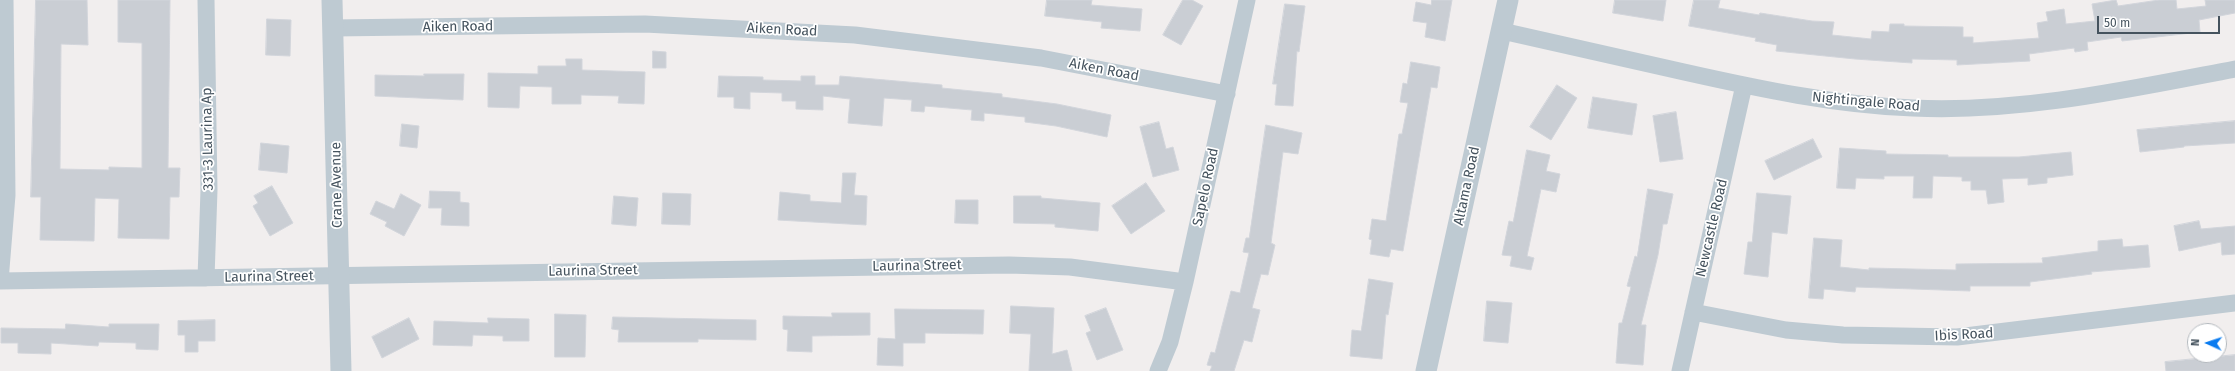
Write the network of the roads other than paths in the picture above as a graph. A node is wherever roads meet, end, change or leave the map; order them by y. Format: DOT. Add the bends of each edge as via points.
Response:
graph roads {
  1 [pos="4,0"];
  2 [pos="206,0"];
  3 [pos="332,0"];
  4 [pos="1247,0"];
  5 [pos="1508,0"];
  6 [pos="2,18"];
  7 [pos="333,28"];
  8 [pos="1502,31"];
  9 [pos="2235,69"];
  10 [pos="1744,85"];
  11 [pos="1227,94"];
  12 [pos="339,276"];
  13 [pos="206,278"];
  14 [pos="0,281"];
  15 [pos="1186,282"];
  16 [pos="2235,303"];
  17 [pos="1693,312"];
  18 [pos="341,371"];
  19 [pos="1158,371"];
  20 [pos="1426,371"];
  21 [pos="1680,371"];
  1 -- 6 [label="street"];
  2 -- 13 [label="street, 331-3 Laurina Ap" via="209,190"];
  3 -- 7 [label="street, Crane Avenue"];
  4 -- 11 [label="street, Sapelo Road"];
  5 -- 8 [label="street, Altama Road"];
  6 -- 14 [label="street" via="7,195"];
  7 -- 11 [label="street, Aiken Road" via="644,24 848,34 1041,58"];
  7 -- 12 [label="street, Crane Avenue"];
  8 -- 10 [label="street, Nightingale Road"];
  8 -- 20 [label="street, Altama Road"];
  9 -- 10 [label="street, Nightingale Road" via="2060,100 1989,107 1914,108 1867,105 1823,100"];
  10 -- 17 [label="street, Newcastle Road"];
  11 -- 15 [label="street, Sapelo Road"];
  12 -- 13 [label="street, Laurina Street"];
  12 -- 15 [label="street, Laurina Street" via="1009,265 1070,267"];
  12 -- 18 [label="street, Crane Avenue"];
  13 -- 14 [label="street, Laurina Street"];
  15 -- 19 [label="street, Sapelo Road" via="1170,342"];
  16 -- 17 [label="street, Ibis Road" via="1957,338 1843,335 1786,330"];
  17 -- 21 [label="street, Newcastle Road"];
}
